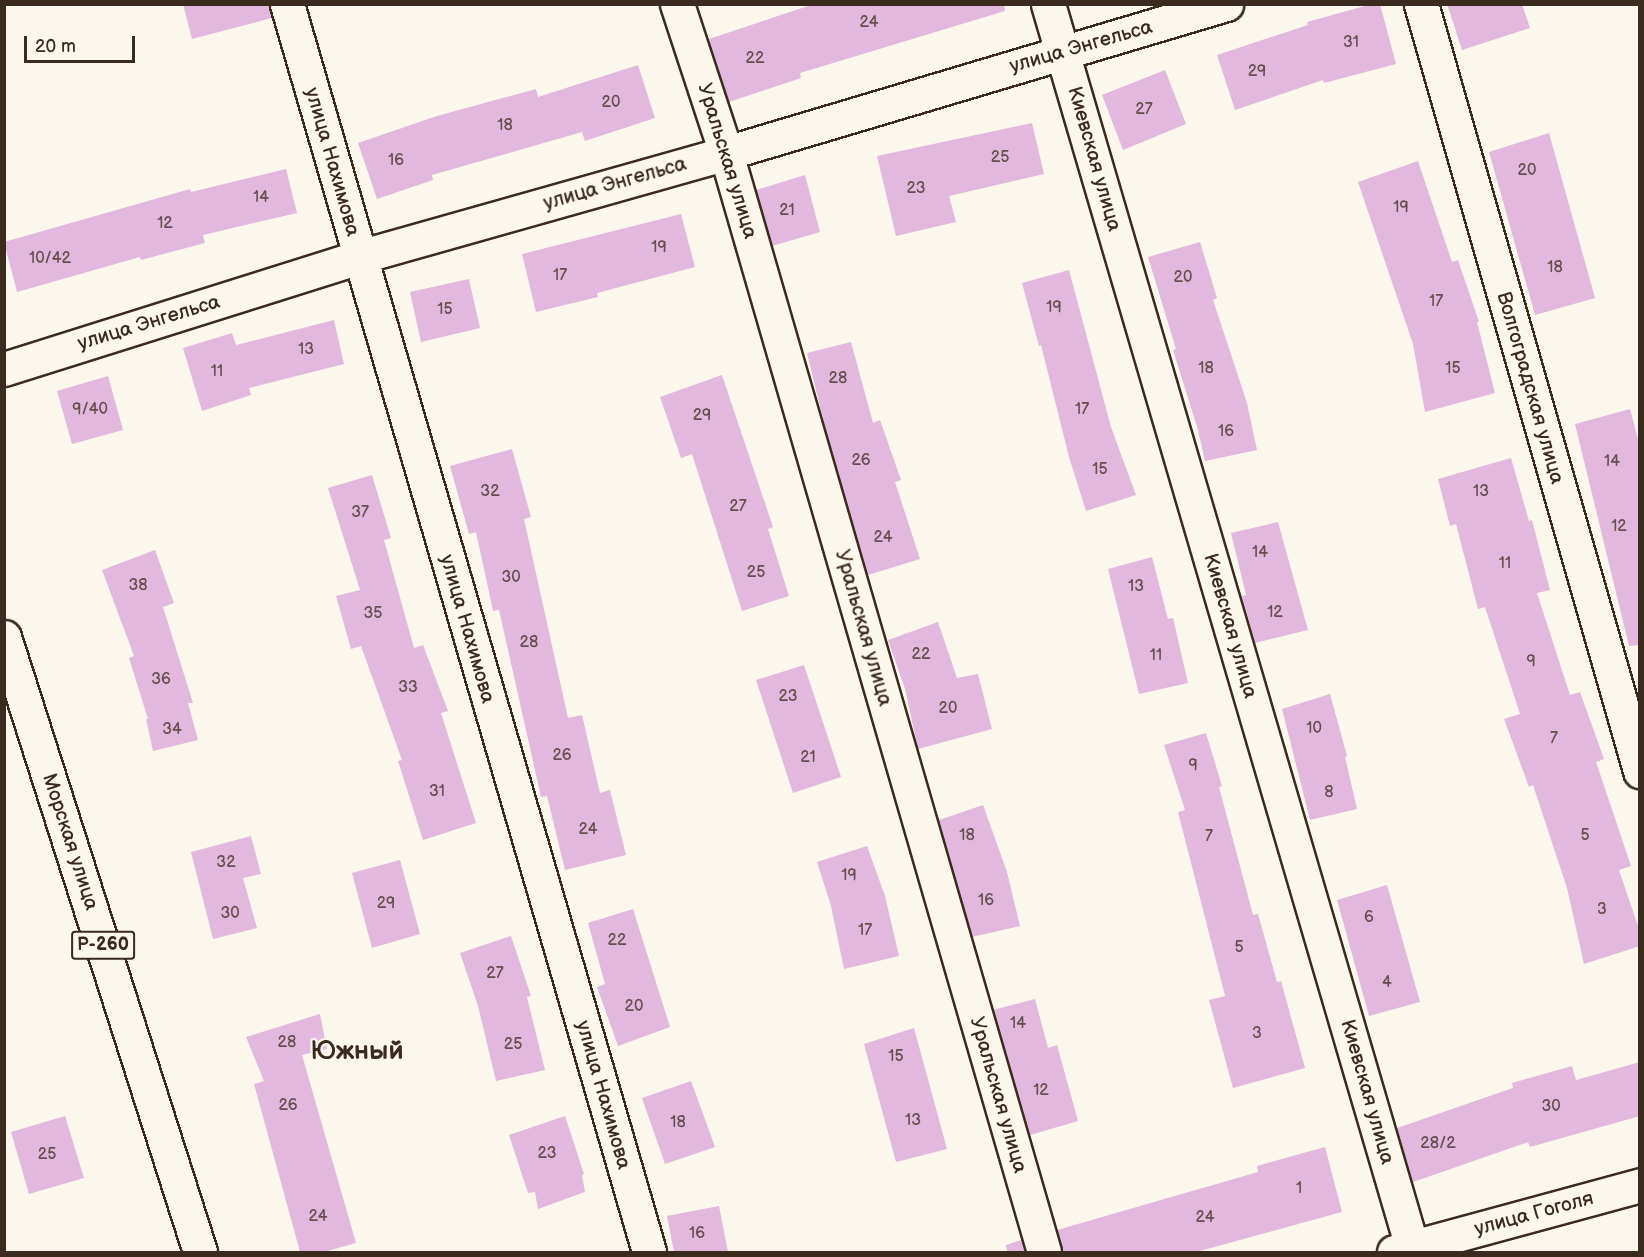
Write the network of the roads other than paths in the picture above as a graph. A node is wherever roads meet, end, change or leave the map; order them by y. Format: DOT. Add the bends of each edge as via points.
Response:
graph roads {
  1 [pos="287,4"];
  2 [pos="677,4"];
  3 [pos="1048,4"];
  4 [pos="1226,4"];
  5 [pos="1420,4"];
  6 [pos="1063,52"];
  7 [pos="726,153"];
  8 [pos="359,257"];
  9 [pos="4,369"];
  10 [pos="4,637"];
  11 [pos="1640,771"];
  12 [pos="1640,1185"];
  13 [pos="1403,1250"];
  14 [pos="200,1252"];
  15 [pos="649,1252"];
  16 [pos="1044,1252"];
  1 -- 8 [label="main road, улица Нахимова"];
  2 -- 7 [label="main road, Уральская улица"];
  3 -- 6 [label="main road, Киевская улица"];
  4 -- 6 [label="main road, улица Энгельса"];
  5 -- 11 [label="main road, Волгоградская улица"];
  6 -- 7 [label="main road, улица Энгельса"];
  6 -- 13 [label="main road, Киевская улица"];
  7 -- 8 [label="main road, улица Энгельса"];
  7 -- 16 [label="main road, Уральская улица"];
  8 -- 9 [label="main road, улица Энгельса"];
  8 -- 15 [label="main road, улица Нахимова"];
  10 -- 14 [label="main road, Морская улица / Р-260"];
  12 -- 13 [label="main road, улица Гоголя"];
}
